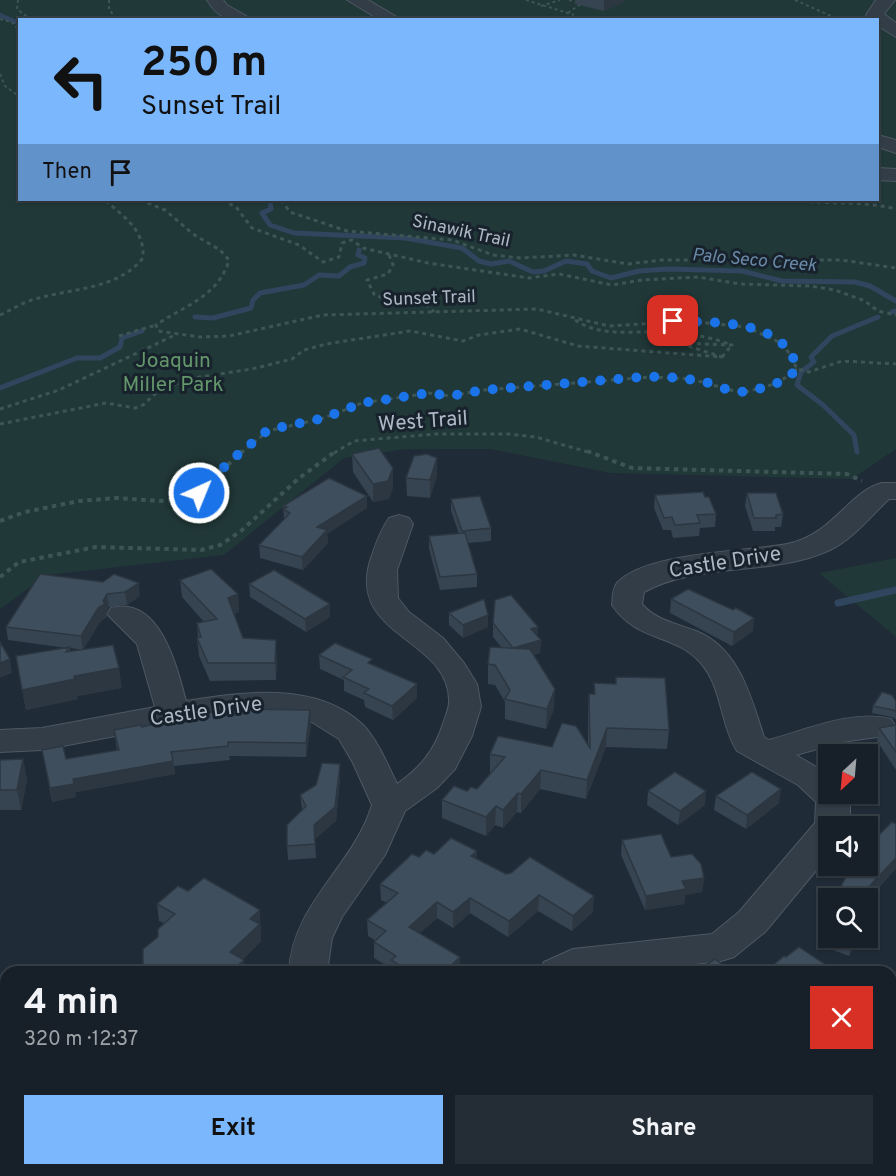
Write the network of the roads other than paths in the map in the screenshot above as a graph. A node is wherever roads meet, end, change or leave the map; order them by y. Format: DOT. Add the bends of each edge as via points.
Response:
graph roads {
  1 [pos="215,0"];
  2 [pos="355,0"];
  3 [pos="887,0"];
  4 [pos="241,18"];
  5 [pos="390,18"];
  6 [pos="878,18"];
  7 [pos="879,19"];
  8 [pos="896,32"];
  9 [pos="879,141"];
  10 [pos="896,147"];
  11 [pos="879,174"];
  12 [pos="896,175"];
  13 [pos="889,491"];
  14 [pos="399,524"];
  15 [pos="122,614"];
  16 [pos="172,714"];
  17 [pos="879,727"];
  18 [pos="0,741"];
  19 [pos="765,752"];
  20 [pos="389,805"];
  21 [pos="833,816"];
  22 [pos="818,844"];
  23 [pos="308,966"];
  24 [pos="568,966"];
  1 -- 4 [label="street" via="221,9"];
  2 -- 5 [label="street"];
  3 -- 6 [label="street" via="878,6 874,15"];
  7 -- 8 [label="street"];
  9 -- 10 [label="street"];
  11 -- 12 [label="street"];
  13 -- 19 [label="street, Castle Drive" via="822,543 785,554 681,567 648,575 629,588 627,605 632,614 709,652 724,671 749,743"];
  14 -- 20 [label="street" via="381,574 383,599 455,671 465,699 445,762 419,786"];
  15 -- 16 [label="street" via="136,621 154,643"];
  16 -- 18 [label="street, Castle Drive" via="42,739"];
  16 -- 20 [label="street, Castle Drive" via="261,701 316,710 351,732"];
  17 -- 19 [label="street" via="841,731"];
  19 -- 21 [label="street, Castle Drive" via="810,777 833,799"];
  20 -- 23 [label="street" via="370,850 341,886 317,928 307,953"];
  22 -- 24 [label="street" via="752,922 721,947"];
}
